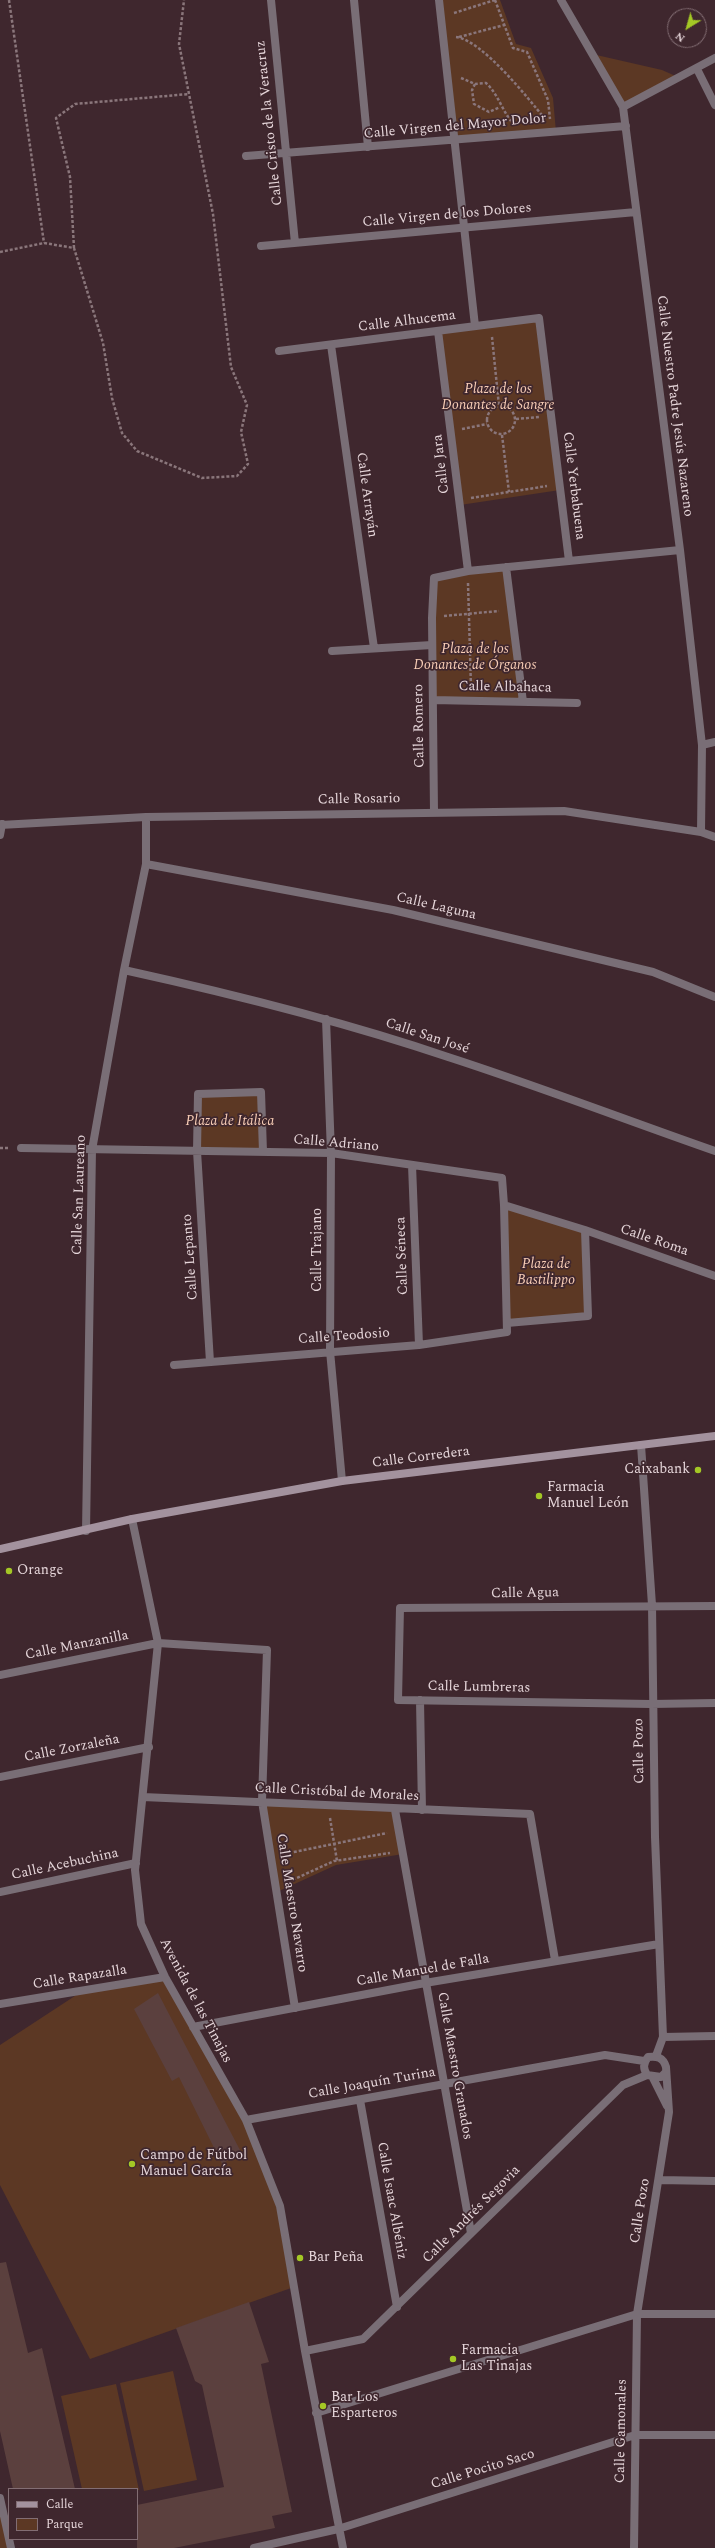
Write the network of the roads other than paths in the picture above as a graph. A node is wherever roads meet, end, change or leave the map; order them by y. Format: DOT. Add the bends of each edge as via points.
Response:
graph roads {
  1 [pos="272,0"];
  2 [pos="354,0"];
  3 [pos="439,0"];
  4 [pos="561,0"];
  5 [pos="715,58"];
  6 [pos="698,69"];
  7 [pos="715,105"];
  8 [pos="623,108"];
  9 [pos="626,126"];
  10 [pos="454,140"];
  11 [pos="368,147"];
  12 [pos="286,154"];
  13 [pos="246,156"];
  14 [pos="636,212"];
  15 [pos="464,228"];
  16 [pos="295,243"];
  17 [pos="261,246"];
  18 [pos="539,318"];
  19 [pos="475,326"];
  20 [pos="438,331"];
  21 [pos="331,345"];
  22 [pos="279,351"];
  23 [pos="680,550"];
  24 [pos="569,561"];
  25 [pos="506,568"];
  26 [pos="468,571"];
  27 [pos="432,645"];
  28 [pos="374,648"];
  29 [pos="332,651"];
  30 [pos="433,700"];
  31 [pos="523,702"];
  32 [pos="577,703"];
  33 [pos="715,742"];
  34 [pos="702,745"];
  35 [pos="434,812"];
  36 [pos="146,817"];
  37 [pos="1,824"];
  38 [pos="701,832"];
  39 [pos="0,836"];
  40 [pos="715,837"];
  41 [pos="146,864"];
  42 [pos="124,970"];
  43 [pos="715,997"];
  44 [pos="326,1019"];
  45 [pos="21,1148"];
  46 [pos="92,1150"];
  47 [pos="197,1151"];
  48 [pos="715,1151"];
  49 [pos="263,1152"];
  50 [pos="331,1153"];
  51 [pos="412,1165"];
  52 [pos="504,1205"];
  53 [pos="585,1230"];
  54 [pos="715,1276"];
  55 [pos="507,1323"];
  56 [pos="419,1345"];
  57 [pos="330,1351"];
  58 [pos="210,1362"];
  59 [pos="174,1365"];
  60 [pos="715,1436"];
  61 [pos="641,1445"];
  62 [pos="342,1481"];
  63 [pos="132,1519"];
  64 [pos="86,1531"];
  65 [pos="0,1549"];
  66 [pos="652,1605"];
  67 [pos="715,1606"];
  68 [pos="400,1608"];
  69 [pos="158,1643"];
  70 [pos="267,1650"];
  71 [pos="0,1675"];
  72 [pos="420,1700"];
  73 [pos="715,1703"];
  74 [pos="651,1704"];
  75 [pos="149,1747"];
  76 [pos="0,1777"];
  77 [pos="143,1797"];
  78 [pos="262,1801"];
  79 [pos="395,1810"];
  80 [pos="422,1810"];
  81 [pos="136,1863"];
  82 [pos="0,1892"];
  83 [pos="659,1944"];
  84 [pos="555,1960"];
  85 [pos="165,1977"];
  86 [pos="425,1983"];
  87 [pos="0,2002"];
  88 [pos="295,2008"];
  89 [pos="193,2027"];
  90 [pos="715,2036"];
  91 [pos="663,2037"];
  92 [pos="656,2056"];
  93 [pos="644,2062"];
  94 [pos="666,2072"];
  95 [pos="650,2077"];
  96 [pos="444,2084"];
  97 [pos="360,2100"];
  98 [pos="669,2112"];
  99 [pos="246,2120"];
  100 [pos="659,2180"];
  101 [pos="715,2181"];
  102 [pos="471,2233"];
  103 [pos="397,2307"];
  104 [pos="637,2314"];
  105 [pos="715,2314"];
  106 [pos="304,2351"];
  107 [pos="316,2413"];
  108 [pos="715,2434"];
  109 [pos="635,2435"];
  110 [pos="0,2498"];
  111 [pos="338,2529"];
  112 [pos="8,2538"];
  113 [pos="254,2548"];
  114 [pos="343,2548"];
  115 [pos="634,2548"];
  1 -- 12 [label="street, Calle Cristo de la Veracruz"];
  2 -- 11 [label="street"];
  3 -- 10 [label="street"];
  4 -- 8 [label="street, Calle Nuestro Padre Jesús Nazareno"];
  5 -- 6 [label="street"];
  6 -- 7 [label="street"];
  6 -- 8 [label="street"];
  8 -- 9 [label="street, Calle Nuestro Padre Jesús Nazareno"];
  9 -- 10 [label="street, Calle Virgen del Mayor Dolor"];
  9 -- 14 [label="street, Calle Nuestro Padre Jesús Nazareno"];
  10 -- 11 [label="street, Calle Virgen del Mayor Dolor"];
  10 -- 15 [label="street"];
  11 -- 12 [label="street, Calle Virgen del Mayor Dolor"];
  12 -- 13 [label="street, Calle Virgen del Mayor Dolor"];
  12 -- 16 [label="street, Calle Cristo de la Veracruz"];
  14 -- 15 [label="street, Calle Virgen de los Dolores"];
  14 -- 23 [label="street, Calle Nuestro Padre Jesús Nazareno"];
  15 -- 16 [label="street, Calle Virgen de los Dolores"];
  15 -- 19 [label="street"];
  16 -- 17 [label="street, Calle Virgen de los Dolores"];
  18 -- 19 [label="street, Calle Alhucema"];
  18 -- 24 [label="street, Calle Yerbabuena"];
  19 -- 20 [label="street, Calle Alhucema"];
  20 -- 21 [label="street, Calle Alhucema"];
  20 -- 26 [label="street, Calle Jara"];
  21 -- 22 [label="street, Calle Alhucema"];
  21 -- 28 [label="street, Calle Arrayán"];
  23 -- 24 [label="street"];
  23 -- 34 [label="street, Calle Nuestro Padre Jesús Nazareno"];
  24 -- 25 [label="street"];
  25 -- 26 [label="street"];
  25 -- 31 [label="street"];
  26 -- 27 [label="street, Calle Romero" via="434,578"];
  27 -- 28 [label="street"];
  27 -- 30 [label="street, Calle Romero"];
  28 -- 29 [label="street"];
  30 -- 31 [label="street, Calle Albahaca"];
  30 -- 35 [label="street, Calle Romero"];
  31 -- 32 [label="street, Calle Albahaca"];
  33 -- 34 [label="street"];
  34 -- 38 [label="street, Calle Nuestro Padre Jesús Nazareno"];
  35 -- 36 [label="street, Calle Rosario"];
  35 -- 38 [label="street, Calle Rosario" via="564,811"];
  36 -- 37 [label="street, Calle Rosario"];
  36 -- 41 [label="street, Calle San Laureano"];
  37 -- 39 [label="street"];
  38 -- 40 [label="street, Calle Rosario"];
  41 -- 42 [label="street, Calle San Laureano"];
  41 -- 43 [label="street, Calle Laguna" via="400,912 653,972"];
  42 -- 44 [label="street, Calle San José"];
  42 -- 46 [label="street, Calle San Laureano"];
  44 -- 48 [label="street, Calle San José" via="448,1056"];
  44 -- 50 [label="street, Calle Trajano"];
  45 -- 46 [label="street, Calle Adriano"];
  46 -- 47 [label="street, Calle Adriano"];
  46 -- 64 [label="street, Calle San Laureano"];
  47 -- 49 [label="street, Calle Adriano"];
  47 -- 49 [label="street" via="198,1094 261,1092"];
  47 -- 58 [label="street, Calle Lepanto"];
  49 -- 50 [label="street, Calle Adriano"];
  50 -- 51 [label="street, Calle Adriano"];
  50 -- 57 [label="street, Calle Trajano"];
  51 -- 52 [label="street, Calle Adriano" via="502,1178"];
  51 -- 56 [label="street, Calle Séneca"];
  52 -- 53 [label="street"];
  52 -- 55 [label="street"];
  53 -- 54 [label="street, Calle Roma"];
  53 -- 55 [label="street" via="588,1316"];
  55 -- 56 [label="street, Calle Teodosio" via="507,1332"];
  56 -- 57 [label="street, Calle Teodosio"];
  57 -- 58 [label="street, Calle Teodosio"];
  57 -- 62 [label="street, Calle Trajano"];
  58 -- 59 [label="street, Calle Teodosio"];
  60 -- 61 [label="street, Calle Corredera"];
  61 -- 62 [label="street, Calle Corredera"];
  61 -- 66 [label="street, Calle Pozo"];
  62 -- 63 [label="street, Calle Corredera"];
  63 -- 64 [label="street, Calle Corredera"];
  63 -- 69 [label="street, Avenida de las Tinajas"];
  64 -- 65 [label="street, Calle Corredera"];
  66 -- 67 [label="street, Calle Agua"];
  66 -- 68 [label="street, Calle Agua"];
  66 -- 74 [label="street, Calle Pozo"];
  68 -- 72 [label="street, Calle Lumbreras" via="398,1700"];
  69 -- 70 [label="street, Calle Manzanilla"];
  69 -- 71 [label="street, Calle Manzanilla"];
  69 -- 75 [label="street, Avenida de las Tinajas"];
  70 -- 78 [label="street, Calle Maestro Navarro"];
  72 -- 74 [label="street, Calle Lumbreras"];
  72 -- 80 [label="street"];
  73 -- 74 [label="street, Calle Lumbreras"];
  74 -- 83 [label="street, Calle Pozo"];
  75 -- 76 [label="street, Calle Zorzaleña"];
  75 -- 77 [label="street, Avenida de las Tinajas"];
  77 -- 78 [label="street, Calle Cristóbal de Morales"];
  77 -- 81 [label="street, Avenida de las Tinajas"];
  78 -- 79 [label="street, Calle Cristóbal de Morales"];
  78 -- 88 [label="street, Calle Maestro Navarro"];
  79 -- 80 [label="street, Calle Cristóbal de Morales"];
  79 -- 86 [label="street, Calle Maestro Granados"];
  80 -- 84 [label="street, Calle Cristóbal de Morales" via="530,1814"];
  81 -- 82 [label="street, Calle Acebuchina"];
  81 -- 85 [label="street, Avenida de las Tinajas" via="141,1924"];
  83 -- 84 [label="street, Calle Manuel de Falla"];
  83 -- 91 [label="street, Calle Pozo"];
  84 -- 86 [label="street, Calle Manuel de Falla"];
  85 -- 87 [label="street, Calle Rapazalla"];
  85 -- 89 [label="street, Avenida de las Tinajas"];
  86 -- 88 [label="street, Calle Manuel de Falla"];
  86 -- 96 [label="street, Calle Maestro Granados"];
  88 -- 89 [label="street, Calle Manuel de Falla"];
  89 -- 99 [label="street, Avenida de las Tinajas"];
  90 -- 91 [label="street"];
  91 -- 92 [label="street, Calle Pozo"];
  92 -- 93 [label="street" via="648,2057"];
  92 -- 94 [label="street" via="664,2060"];
  93 -- 95 [label="street" via="643,2068"];
  93 -- 96 [label="street, Calle Joaquín Turina" via="605,2054"];
  94 -- 95 [label="street" via="661,2077"];
  94 -- 98 [label="street, Calle Pozo"];
  95 -- 98 [label="street"];
  95 -- 102 [label="street, Calle Andrés Segovia" via="623,2085"];
  96 -- 97 [label="street, Calle Joaquín Turina"];
  96 -- 102 [label="street, Calle Maestro Granados"];
  97 -- 99 [label="street, Calle Joaquín Turina"];
  97 -- 103 [label="street, Calle Isaac Albéniz"];
  98 -- 100 [label="street, Calle Pozo"];
  99 -- 106 [label="street, Avenida de las Tinajas" via="280,2206"];
  100 -- 101 [label="street"];
  100 -- 104 [label="street, Calle Pozo"];
  102 -- 103 [label="street, Calle Andrés Segovia"];
  103 -- 106 [label="street, Calle Andrés Segovia" via="363,2339"];
  104 -- 105 [label="street"];
  104 -- 107 [label="street"];
  104 -- 109 [label="street, Calle Gamonales"];
  106 -- 107 [label="street, Avenida de las Tinajas"];
  107 -- 111 [label="street, Avenida de las Tinajas"];
  108 -- 109 [label="street, Calle Pocito Saco"];
  109 -- 111 [label="street, Calle Pocito Saco"];
  109 -- 115 [label="street, Calle Gamonales"];
  110 -- 112 [label="street"];
  111 -- 113 [label="street, Calle Pocito Saco"];
  111 -- 114 [label="street, Avenida de las Tinajas"];
}
